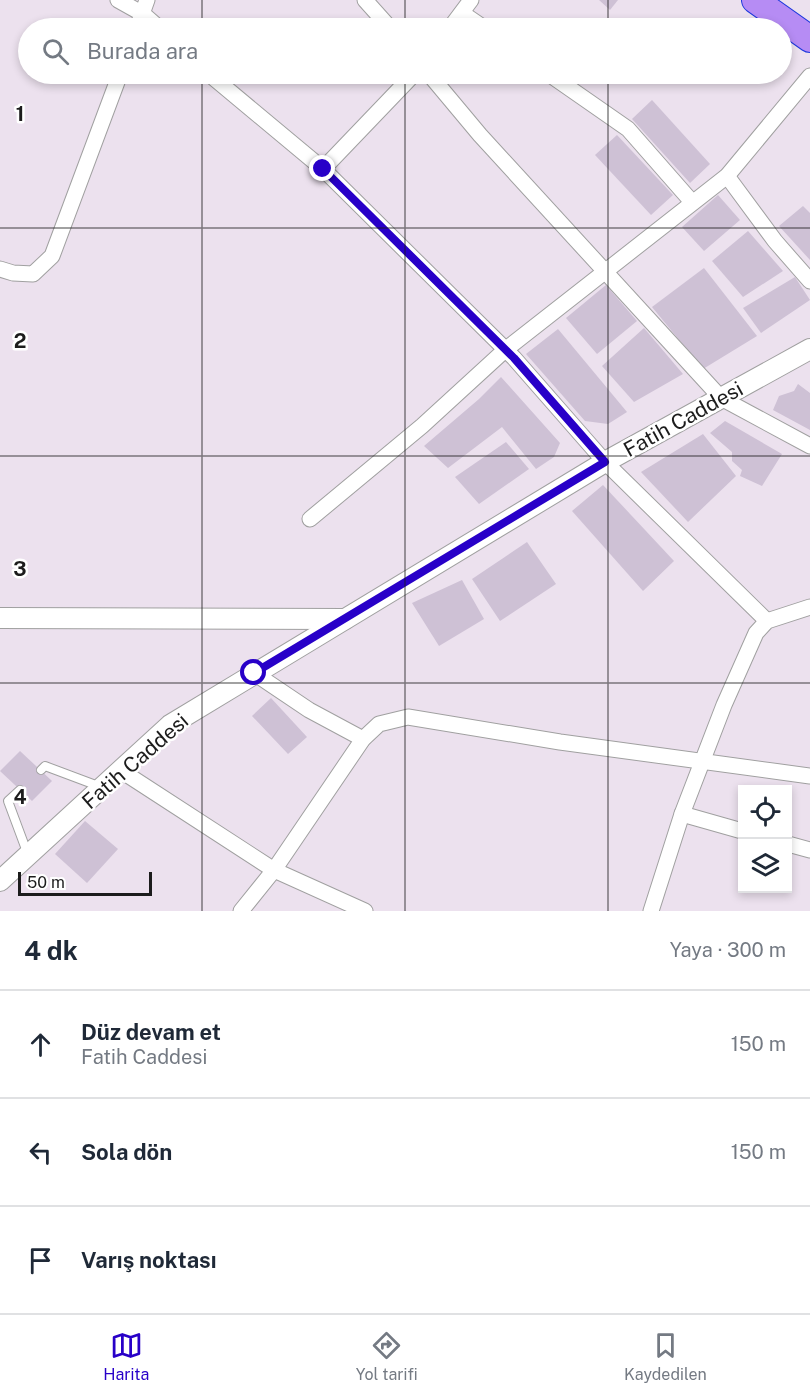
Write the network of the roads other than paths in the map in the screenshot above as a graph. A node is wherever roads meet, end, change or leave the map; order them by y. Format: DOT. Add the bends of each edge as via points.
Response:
graph roads {
  1 [pos="118,0"];
  2 [pos="365,0"];
  3 [pos="471,0"];
  4 [pos="755,0"];
  5 [pos="145,7"];
  6 [pos="462,13"];
  7 [pos="381,18"];
  8 [pos="458,18"];
  9 [pos="469,18"];
  10 [pos="780,18"];
  11 [pos="792,26"];
  12 [pos="810,39"];
  13 [pos="810,76"];
  14 [pos="116,84"];
  15 [pos="221,84"];
  16 [pos="404,84"];
  17 [pos="437,84"];
  18 [pos="563,84"];
  19 [pos="323,169"];
  20 [pos="728,176"];
  21 [pos="692,202"];
  22 [pos="0,269"];
  23 [pos="607,271"];
  24 [pos="810,281"];
  25 [pos="810,349"];
  26 [pos="506,350"];
  27 [pos="721,398"];
  28 [pos="810,446"];
  29 [pos="605,462"];
  30 [pos="310,519"];
  31 [pos="810,607"];
  32 [pos="0,618"];
  33 [pos="345,619"];
  34 [pos="767,621"];
  35 [pos="254,673"];
  36 [pos="363,739"];
  37 [pos="702,763"];
  38 [pos="41,770"];
  39 [pos="120,770"];
  40 [pos="810,776"];
  41 [pos="102,787"];
  42 [pos="20,790"];
  43 [pos="682,814"];
  44 [pos="738,830"];
  45 [pos="792,845"];
  46 [pos="810,850"];
  47 [pos="28,855"];
  48 [pos="274,870"];
  49 [pos="0,881"];
  50 [pos="241,911"];
  51 [pos="365,911"];
  52 [pos="651,911"];
  1 -- 5 [label="street"];
  2 -- 7 [label="street"];
  3 -- 6 [label="street"];
  4 -- 10 [label="highway"];
  6 -- 8 [label="street"];
  6 -- 9 [label="street"];
  11 -- 12 [label="highway"];
  13 -- 20 [label="street"];
  14 -- 22 [label="street" via="52,256 33,274"];
  15 -- 19 [label="street"];
  16 -- 19 [label="street"];
  17 -- 23 [label="street"];
  18 -- 21 [label="street" via="628,129"];
  19 -- 26 [label="street"];
  20 -- 21 [label="street"];
  20 -- 24 [label="street"];
  21 -- 23 [label="street"];
  23 -- 26 [label="street"];
  23 -- 27 [label="street"];
  25 -- 27 [label="street, Fatih Caddesi"];
  26 -- 29 [label="street"];
  26 -- 30 [label="street"];
  27 -- 28 [label="street"];
  27 -- 29 [label="street, Fatih Caddesi"];
  29 -- 33 [label="street, Fatih Caddesi"];
  29 -- 34 [label="street"];
  31 -- 34 [label="street"];
  32 -- 33 [label="street"];
  33 -- 35 [label="street, Fatih Caddesi"];
  34 -- 37 [label="street" via="756,633"];
  35 -- 36 [label="street" via="309,710"];
  35 -- 39 [label="street, Fatih Caddesi" via="170,725"];
  36 -- 37 [label="street" via="379,724 408,717"];
  36 -- 48 [label="street"];
  37 -- 40 [label="street"];
  37 -- 43 [label="street"];
  38 -- 41 [label="lane" via="45,766"];
  39 -- 41 [label="street, Fatih Caddesi"];
  39 -- 48 [label="street"];
  41 -- 47 [label="street, Fatih Caddesi"];
  42 -- 47 [label="lane" via="8,801"];
  43 -- 44 [label="street"];
  43 -- 52 [label="street"];
  45 -- 46 [label="street"];
  47 -- 49 [label="street, Fatih Caddesi"];
  48 -- 50 [label="street"];
  48 -- 51 [label="street"];
}
